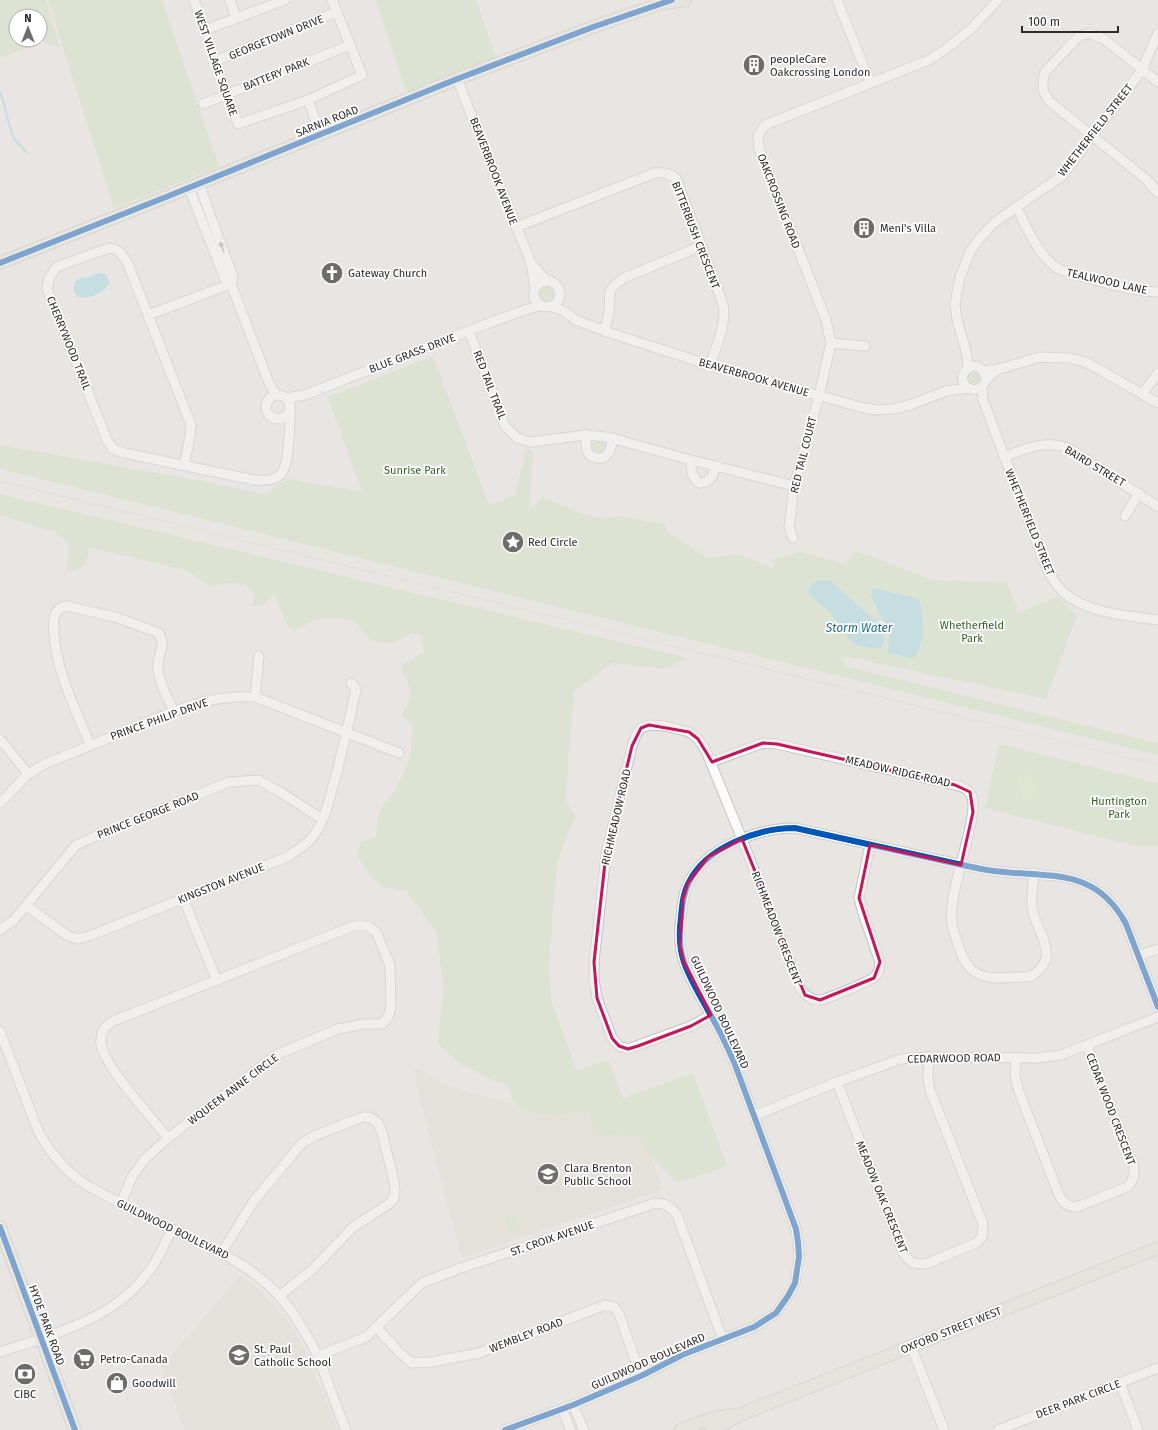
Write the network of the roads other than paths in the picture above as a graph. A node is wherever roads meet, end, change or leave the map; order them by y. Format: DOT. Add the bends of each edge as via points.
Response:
graph roads {
  1 [pos="194,0"];
  2 [pos="230,0"];
  3 [pos="285,0"];
  4 [pos="332,0"];
  5 [pos="685,0"];
  6 [pos="837,0"];
  7 [pos="998,0"];
  8 [pos="668,2"];
  9 [pos="337,12"];
  10 [pos="236,18"];
  11 [pos="204,30"];
  12 [pos="1158,33"];
  13 [pos="350,45"];
  14 [pos="215,61"];
  15 [pos="1142,70"];
  16 [pos="458,79"];
  17 [pos="870,82"];
  18 [pos="1158,82"];
  19 [pos="226,94"];
  20 [pos="308,100"];
  21 [pos="203,104"];
  22 [pos="321,135"];
  23 [pos="1092,136"];
  24 [pos="194,186"];
  25 [pos="1158,193"];
  26 [pos="1017,208"];
  27 [pos="516,227"];
  28 [pos="701,246"];
  29 [pos="0,263"];
  30 [pos="531,263"];
  31 [pos="547,281"];
  32 [pos="231,284"];
  33 [pos="534,291"];
  34 [pos="1158,292"];
  35 [pos="559,298"];
  36 [pos="541,305"];
  37 [pos="551,306"];
  38 [pos="520,312"];
  39 [pos="565,312"];
  40 [pos="148,315"];
  41 [pos="469,331"];
  42 [pos="604,331"];
  43 [pos="831,343"];
  44 [pos="865,346"];
  45 [pos="967,356"];
  46 [pos="710,365"];
  47 [pos="965,372"];
  48 [pos="983,372"];
  49 [pos="1158,373"];
  50 [pos="974,388"];
  51 [pos="946,391"];
  52 [pos="1143,394"];
  53 [pos="305,395"];
  54 [pos="273,396"];
  55 [pos="818,396"];
  56 [pos="286,398"];
  57 [pos="1158,403"];
  58 [pos="290,409"];
  59 [pos="276,418"];
  60 [pos="290,433"];
  61 [pos="586,435"];
  62 [pos="613,438"];
  63 [pos="1004,457"];
  64 [pos="691,460"];
  65 [pos="184,465"];
  66 [pos="716,466"];
  67 [pos="794,486"];
  68 [pos="1139,493"];
  69 [pos="1158,507"];
  70 [pos="1125,516"];
  71 [pos="793,538"];
  72 [pos="1158,620"];
  73 [pos="259,656"];
  74 [pos="351,683"];
  75 [pos="255,697"];
  76 [pos="174,711"];
  77 [pos="348,732"];
  78 [pos="0,739"];
  79 [pos="90,745"];
  80 [pos="399,753"];
  81 [pos="712,762"];
  82 [pos="28,774"];
  83 [pos="0,803"];
  84 [pos="322,819"];
  85 [pos="742,839"];
  86 [pos="870,845"];
  87 [pos="961,865"];
  88 [pos="1034,873"];
  89 [pos="184,898"];
  90 [pos="27,906"];
  91 [pos="0,930"];
  92 [pos="1158,949"];
  93 [pos="1137,956"];
  94 [pos="217,981"];
  95 [pos="1158,1007"];
  96 [pos="711,1015"];
  97 [pos="1158,1017"];
  98 [pos="0,1031"];
  99 [pos="1087,1046"];
  100 [pos="929,1057"];
  101 [pos="1016,1058"];
  102 [pos="837,1082"];
  103 [pos="754,1116"];
  104 [pos="168,1138"];
  105 [pos="120,1203"];
  106 [pos="0,1227"];
  107 [pos="172,1229"];
  108 [pos="1158,1248"];
  109 [pos="222,1252"];
  110 [pos="279,1296"];
  111 [pos="376,1327"];
  112 [pos="41,1339"];
  113 [pos="723,1340"];
  114 [pos="911,1346"];
  115 [pos="0,1352"];
  116 [pos="318,1356"];
  117 [pos="1158,1368"];
  118 [pos="641,1376"];
  119 [pos="1120,1383"];
  120 [pos="573,1405"];
  121 [pos="562,1409"];
  122 [pos="744,1413"];
  123 [pos="75,1430"];
  124 [pos="346,1430"];
  125 [pos="505,1430"];
  126 [pos="571,1430"];
  127 [pos="584,1430"];
  128 [pos="680,1430"];
  129 [pos="711,1430"];
  130 [pos="944,1430"];
  131 [pos="998,1430"];
  132 [pos="1138,1430"];
  1 -- 11 [label="street, WEST VILLAGE SQUARE"];
  2 -- 10 [label="street"];
  3 -- 10 [label="street"];
  4 -- 9 [label="street, WEST VILLAGE SQUARE"];
  5 -- 8 [label="main road, SARNIA ROAD"];
  6 -- 17 [label="street"];
  7 -- 17 [label="street, OAKCROSSING ROAD" via="972,29 929,60"];
  8 -- 16 [label="main road, SARNIA ROAD" via="594,27"];
  9 -- 13 [label="street, WEST VILLAGE SQUARE"];
  9 -- 14 [label="street, GEORGETOWN DRIVE"];
  10 -- 11 [label="street"];
  11 -- 14 [label="street, WEST VILLAGE SQUARE"];
  12 -- 15 [label="street, WHETHERFIELD STREET"];
  13 -- 19 [label="street, BATTERY PARK"];
  13 -- 20 [label="street, WEST VILLAGE SQUARE" via="362,75"];
  14 -- 19 [label="street, WEST VILLAGE SQUARE"];
  15 -- 18 [label="street"];
  15 -- 23 [label="street, WHETHERFIELD STREET"];
  15 -- 23 [label="street" via="1104,39 1089,33 1079,36 1048,68 1043,79 1043,90 1049,101"];
  16 -- 22 [label="main road, SARNIA ROAD"];
  16 -- 27 [label="street, BEAVERBROOK AVENUE"];
  17 -- 43 [label="street, OAKCROSSING ROAD" via="765,125 758,136 759,149 826,320"];
  19 -- 20 [label="street, WEST VILLAGE SQUARE" via="238,124"];
  19 -- 21 [label="street, BATTERY PARK"];
  20 -- 22 [label="street"];
  22 -- 24 [label="main road, SARNIA ROAD"];
  23 -- 25 [label="street" via="1153,185"];
  23 -- 26 [label="street, WHETHERFIELD STREET" via="1062,176"];
  24 -- 29 [label="main road, SARNIA ROAD"];
  24 -- 32 [label="street" via="233,277"];
  26 -- 34 [label="street, TEALWOOD LANE" via="1029,232 1053,266 1127,288"];
  26 -- 45 [label="street, WHETHERFIELD STREET" via="994,222 980,238 960,277 955,304"];
  27 -- 28 [label="street, BITTERBUSH CRESCENT" via="647,175 662,172 676,178"];
  27 -- 30 [label="street, BEAVERBROOK AVENUE"];
  28 -- 42 [label="street" via="614,284 609,294 609,312"];
  28 -- 46 [label="street, BITTERBUSH CRESCENT" via="724,312 723,324"];
  30 -- 31 [label="street, BEAVERBROOK AVENUE"];
  30 -- 33 [label="street, BEAVERBROOK AVENUE"];
  31 -- 33 [label="street" via="542,282"];
  31 -- 35 [label="street" via="556,284"];
  32 -- 40 [label="street"];
  32 -- 54 [label="street"];
  33 -- 36 [label="street"];
  33 -- 38 [label="street"];
  35 -- 37 [label="street"];
  35 -- 39 [label="street"];
  36 -- 37 [label="street"];
  36 -- 38 [label="street, BLUE GRASS DRIVE"];
  37 -- 39 [label="street, BEAVERBROOK AVENUE"];
  38 -- 41 [label="street, BLUE GRASS DRIVE"];
  39 -- 42 [label="street, BEAVERBROOK AVENUE" via="576,320"];
  40 -- 65 [label="street, CHERRYWOOD TRAIL" via="191,425"];
  40 -- 65 [label="street, CHERRYWOOD TRAIL" via="128,264 116,249 110,248 56,267 49,279 48,289 112,448"];
  41 -- 53 [label="street, BLUE GRASS DRIVE"];
  41 -- 61 [label="street, RED TAIL TRAIL" via="505,426 517,438 530,442"];
  42 -- 46 [label="street, BEAVERBROOK AVENUE"];
  43 -- 44 [label="street"];
  43 -- 55 [label="street, OAKCROSSING ROAD"];
  45 -- 47 [label="street, WHETHERFIELD STREET"];
  45 -- 48 [label="street"];
  46 -- 55 [label="street, BEAVERBROOK AVENUE"];
  47 -- 48 [label="street" via="974,366"];
  47 -- 50 [label="street" via="965,385"];
  47 -- 51 [label="street, BEAVERBROOK AVENUE"];
  48 -- 50 [label="street"];
  48 -- 52 [label="street" via="1040,357 1070,358 1086,362"];
  49 -- 52 [label="street"];
  50 -- 51 [label="street, BEAVERBROOK AVENUE"];
  50 -- 63 [label="street, WHETHERFIELD STREET" via="983,400"];
  51 -- 55 [label="street, BEAVERBROOK AVENUE" via="910,405 876,410"];
  52 -- 57 [label="street"];
  53 -- 56 [label="street, BLUE GRASS DRIVE"];
  53 -- 58 [label="street, BLUE GRASS DRIVE"];
  54 -- 56 [label="street" via="282,395"];
  54 -- 59 [label="street" via="266,405 267,411"];
  55 -- 67 [label="street, RED TAIL COURT"];
  56 -- 58 [label="street"];
  58 -- 59 [label="street" via="284,417"];
  58 -- 60 [label="street, CHERRYWOOD TRAIL"];
  59 -- 60 [label="street"];
  60 -- 65 [label="street, CHERRYWOOD TRAIL" via="286,466 281,474 271,480 254,480"];
  61 -- 62 [label="street, RED TAIL TRAIL"];
  61 -- 62 [label="street" via="587,451 592,457 597,458 608,455"];
  62 -- 64 [label="street, RED TAIL TRAIL"];
  63 -- 68 [label="street, BAIRD STREET" via="1036,445 1060,445"];
  63 -- 72 [label="street, WHETHERFIELD STREET" via="1045,564 1053,581 1061,590 1075,601 1094,608"];
  64 -- 66 [label="street, RED TAIL TRAIL"];
  64 -- 66 [label="street" via="693,478 699,483 706,482 712,477"];
  66 -- 67 [label="street, RED TAIL TRAIL"];
  67 -- 71 [label="street, RED TAIL COURT" via="789,527"];
  68 -- 69 [label="street, BAIRD STREET"];
  68 -- 70 [label="street"];
  73 -- 75 [label="street"];
  74 -- 77 [label="street, KINGSTON AVENUE" via="356,689"];
  75 -- 76 [label="street, PRINCE PHILIP DRIVE" via="215,699"];
  75 -- 77 [label="street, PRINCE PHILIP DRIVE"];
  76 -- 79 [label="street, PRINCE PHILIP DRIVE"];
  76 -- 79 [label="street" via="160,676 158,663 163,642 159,633 115,618 67,606 60,608 55,613 55,644 66,685"];
  77 -- 80 [label="street, PRINCE PHILIP DRIVE"];
  77 -- 84 [label="street, KINGSTON AVENUE"];
  78 -- 82 [label="street"];
  79 -- 82 [label="street, PRINCE PHILIP DRIVE"];
  81 -- 85 [label="street, RICHMEADOW ROAD"];
  81 -- 87 [label="street, MEADOW RIDGE ROAD" via="763,743 777,744 963,788 970,792 974,800"];
  81 -- 96 [label="street, RICHMEADOW ROAD" via="698,739 689,732 649,725 641,728 636,735 606,854 594,974 597,998 612,1038 619,1046 638,1046 691,1026"];
  82 -- 83 [label="street, PRINCE PHILIP DRIVE"];
  84 -- 89 [label="street, KINGSTON AVENUE" via="310,840 287,857"];
  84 -- 90 [label="street, PRINCE GEORGE ROAD" via="258,780 229,782 76,845"];
  85 -- 86 [label="street, GUILDWOOD BOULEVARD" via="782,828 795,828"];
  85 -- 86 [label="street, RICHMEADOW CRESCENT" via="800,988 805,995 820,1000 874,978 880,969 859,898"];
  85 -- 96 [label="street, GUILDWOOD BOULEVARD" via="721,848 700,865 688,883 683,900 680,946 697,991"];
  86 -- 87 [label="street, GUILDWOOD BOULEVARD"];
  87 -- 88 [label="street, GUILDWOOD BOULEVARD" via="994,871"];
  87 -- 88 [label="street, MEADOW RIDGE ROAD" via="951,922 960,949 972,970 994,978 1030,977 1041,969 1047,957 1032,906"];
  88 -- 93 [label="street, GUILDWOOD BOULEVARD" via="1067,877 1104,895 1126,924"];
  89 -- 90 [label="street, KINGSTON AVENUE" via="92,935 78,938 68,936"];
  89 -- 94 [label="street"];
  90 -- 91 [label="street, PRINCE GEORGE ROAD"];
  92 -- 93 [label="street"];
  93 -- 95 [label="street, GUILDWOOD BOULEVARD"];
  94 -- 104 [label="street, WQUEEN ANNE CIRCLE" via="111,1022 101,1035 101,1045 110,1067"];
  94 -- 104 [label="street, WQUEEN ANNE CIRCLE" via="360,925 376,932 390,964 391,1007 388,1017 382,1024 338,1028 278,1054"];
  96 -- 103 [label="street, GUILDWOOD BOULEVARD" via="734,1062"];
  97 -- 99 [label="street, CEDARWOOD ROAD"];
  98 -- 105 [label="street, GUILDWOOD BOULEVARD" via="46,1146 75,1178"];
  99 -- 101 [label="street, CEDARWOOD ROAD" via="1061,1055"];
  99 -- 101 [label="street, CEDAR WOOD CRESCENT" via="1134,1167 1134,1176 1127,1188 1082,1206 1069,1206 1059,1195 1018,1089"];
  100 -- 101 [label="street, CEDARWOOD ROAD"];
  100 -- 102 [label="street, CEDARWOOD ROAD" via="901,1059"];
  100 -- 102 [label="street, MEADOW OAK CRESCENT" via="930,1090 984,1229 982,1237 973,1245 926,1264 913,1263 903,1252"];
  102 -- 103 [label="street, CEDARWOOD ROAD"];
  103 -- 113 [label="street, GUILDWOOD BOULEVARD" via="796,1229 799,1257 795,1283 776,1313 754,1327"];
  104 -- 105 [label="street" via="144,1160 132,1176"];
  105 -- 107 [label="street, GUILDWOOD BOULEVARD"];
  106 -- 112 [label="main road, HYDE PARK ROAD"];
  107 -- 109 [label="street, GUILDWOOD BOULEVARD"];
  107 -- 112 [label="street" via="153,1266 131,1292 109,1309"];
  108 -- 114 [label="main road, OXFORD STREET WEST"];
  109 -- 110 [label="street, GUILDWOOD BOULEVARD" via="250,1270"];
  109 -- 110 [label="street" via="253,1202 302,1143 363,1117 373,1119 378,1123 382,1133 394,1181 394,1198 389,1204 353,1227 312,1270"];
  110 -- 116 [label="street, GUILDWOOD BOULEVARD"];
  111 -- 113 [label="street, ST. CROIX AVENUE" via="422,1283 656,1203 672,1207 676,1215"];
  111 -- 116 [label="street, ST. CROIX AVENUE" via="366,1337"];
  111 -- 118 [label="street, WEMBLEY ROAD" via="412,1363 431,1362 479,1353 605,1305 614,1307 619,1314"];
  112 -- 115 [label="street"];
  112 -- 123 [label="main road, HYDE PARK ROAD"];
  113 -- 118 [label="street, GUILDWOOD BOULEVARD" via="682,1355"];
  114 -- 122 [label="main road, OXFORD STREET WEST"];
  114 -- 130 [label="street"];
  116 -- 124 [label="street, GUILDWOOD BOULEVARD"];
  117 -- 119 [label="street, DEER PARK CIRCLE"];
  118 -- 120 [label="street, GUILDWOOD BOULEVARD"];
  119 -- 131 [label="street, DEER PARK CIRCLE"];
  119 -- 132 [label="street"];
  120 -- 121 [label="street, GUILDWOOD BOULEVARD"];
  120 -- 127 [label="street"];
  121 -- 125 [label="street, GUILDWOOD BOULEVARD"];
  121 -- 126 [label="street"];
  122 -- 128 [label="main road, OXFORD STREET WEST" via="709,1419"];
  122 -- 129 [label="main road, OXFORD STREET WEST"];
}
